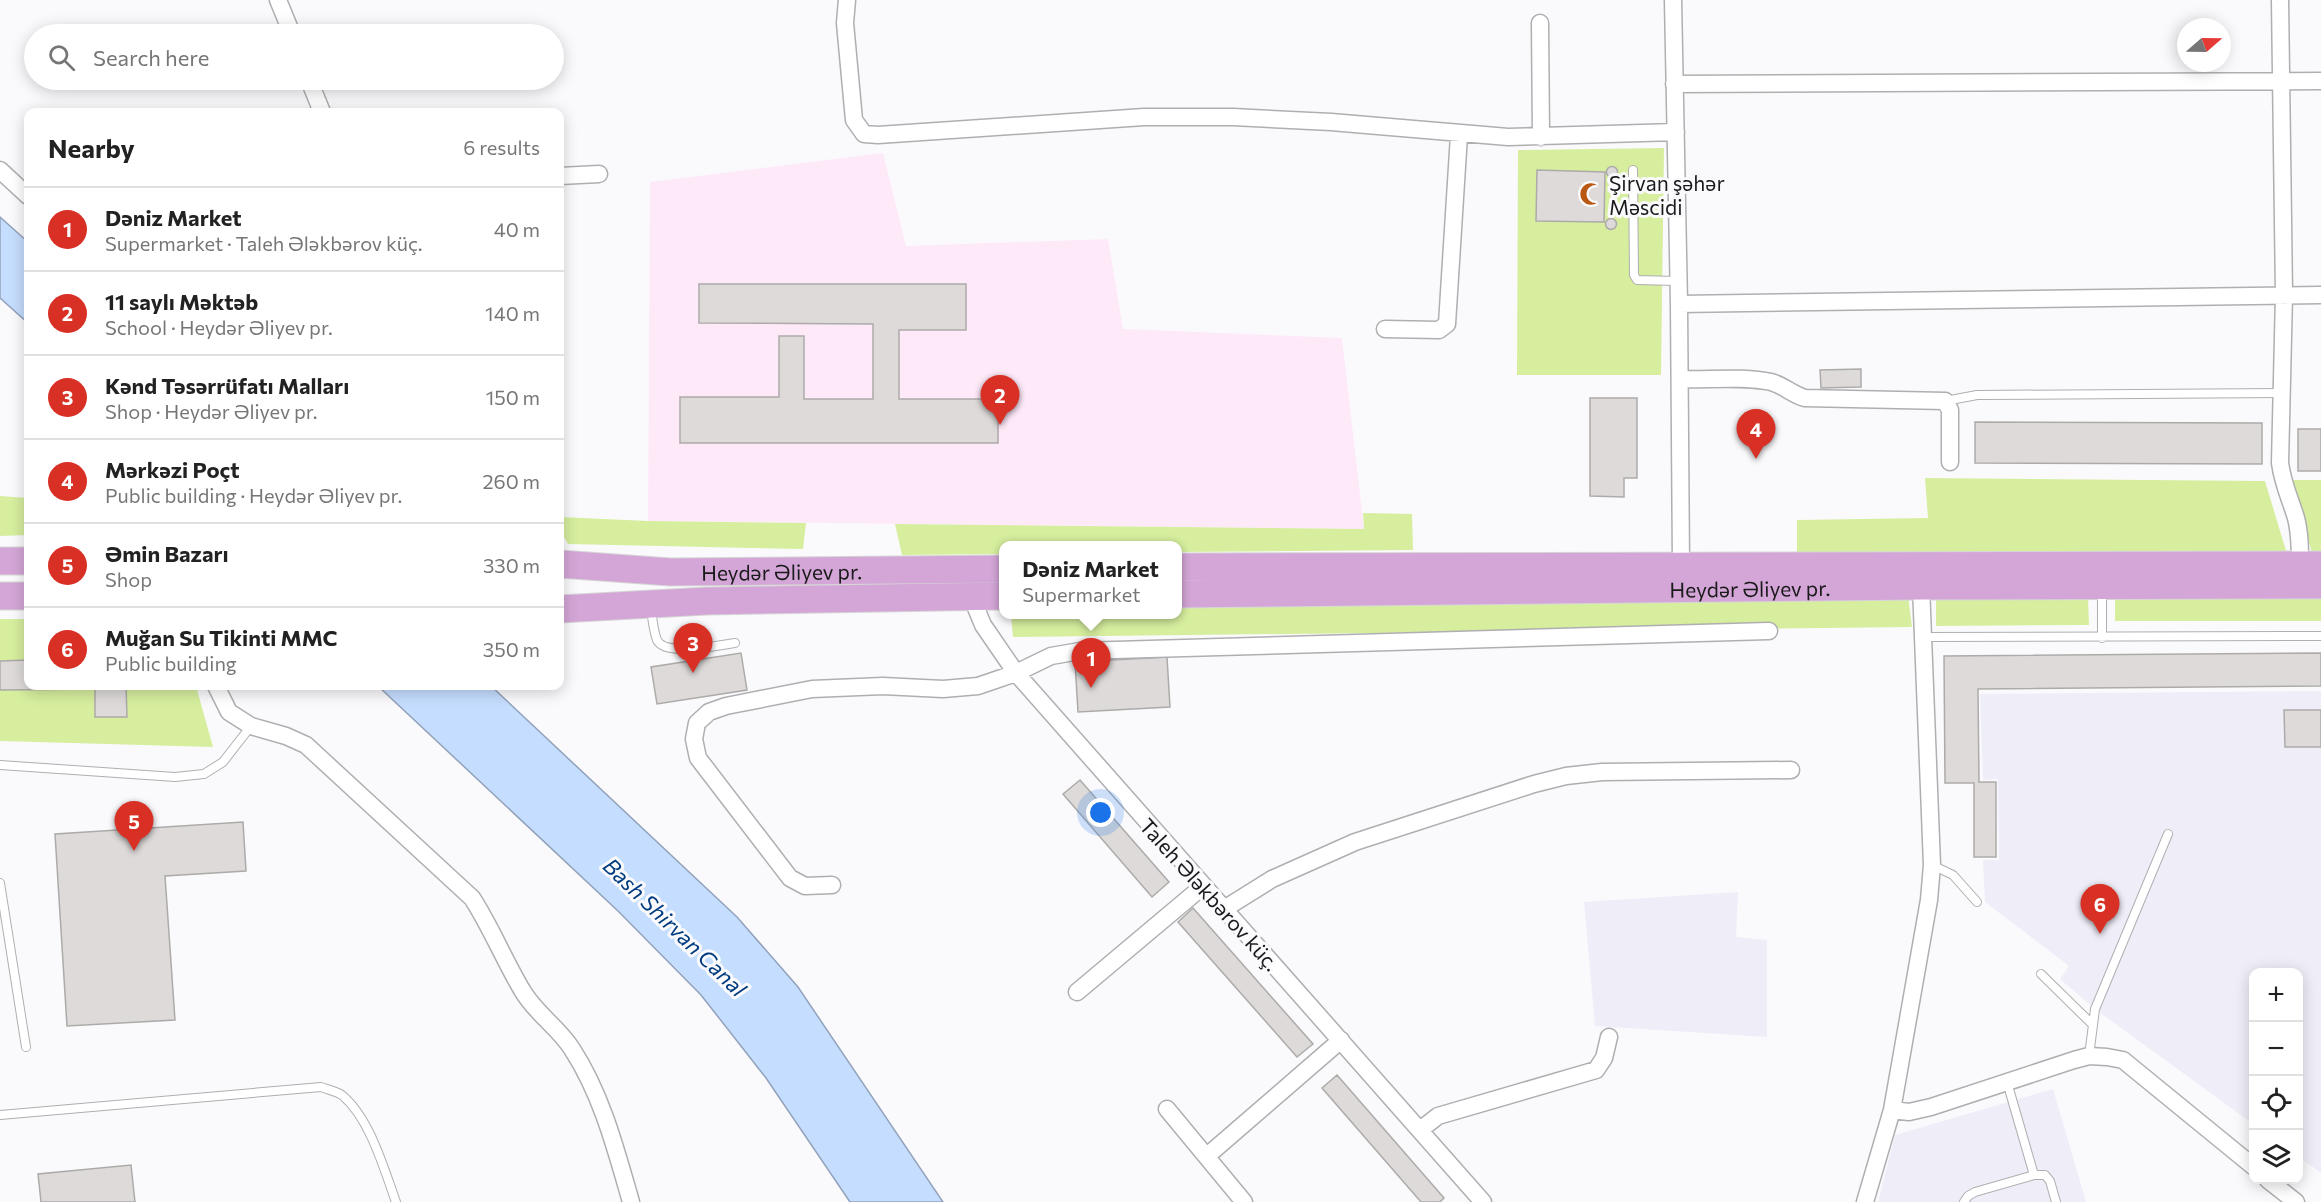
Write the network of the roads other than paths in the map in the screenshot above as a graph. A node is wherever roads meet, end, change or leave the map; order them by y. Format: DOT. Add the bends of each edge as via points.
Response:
graph roads {
  1 [pos="278,0"];
  2 [pos="847,0"];
  3 [pos="1673,0"];
  4 [pos="2280,0"];
  5 [pos="1540,23"];
  6 [pos="288,24"];
  7 [pos="2281,81"];
  8 [pos="2321,81"];
  9 [pos="1674,84"];
  10 [pos="313,90"];
  11 [pos="320,108"];
  12 [pos="1676,132"];
  13 [pos="1459,135"];
  14 [pos="1541,137"];
  15 [pos="0,170"];
  16 [pos="1633,170"];
  17 [pos="599,174"];
  18 [pos="564,176"];
  19 [pos="24,192"];
  20 [pos="1677,281"];
  21 [pos="2284,295"];
  22 [pos="2321,295"];
  23 [pos="1679,304"];
  24 [pos="1385,329"];
  25 [pos="1680,379"];
  26 [pos="2282,393"];
  27 [pos="1945,401"];
  28 [pos="1950,462"];
  29 [pos="0,561"];
  30 [pos="24,561"];
  31 [pos="564,564"];
  32 [pos="2311,565"];
  33 [pos="1681,566"];
  34 [pos="1182,567"];
  35 [pos="999,569"];
  36 [pos="965,570"];
  37 [pos="2102,585"];
  38 [pos="2321,585"];
  39 [pos="1921,586"];
  40 [pos="1182,594"];
  41 [pos="0,596"];
  42 [pos="24,596"];
  43 [pos="970,596"];
  44 [pos="999,596"];
  45 [pos="650,604"];
  46 [pos="564,609"];
  47 [pos="1769,631"];
  48 [pos="2321,636"];
  49 [pos="1923,637"];
  50 [pos="2103,638"];
  51 [pos="735,643"];
  52 [pos="1016,673"];
  53 [pos="218,690"];
  54 [pos="251,726"];
  55 [pos="0,765"];
  56 [pos="1791,770"];
  57 [pos="2168,834"];
  58 [pos="1932,865"];
  59 [pos="0,883"];
  60 [pos="832,885"];
  61 [pos="1202,887"];
  62 [pos="1977,902"];
  63 [pos="1224,909"];
  64 [pos="2041,974"];
  65 [pos="1077,992"];
  66 [pos="2092,1024"];
  67 [pos="1609,1037"];
  68 [pos="1341,1040"];
  69 [pos="26,1047"];
  70 [pos="2089,1056"];
  71 [pos="2007,1082"];
  72 [pos="1167,1109"];
  73 [pos="1892,1110"];
  74 [pos="0,1115"];
  75 [pos="1420,1130"];
  76 [pos="1207,1156"];
  77 [pos="2249,1164"];
  78 [pos="2034,1175"];
  79 [pos="2274,1184"];
  80 [pos="396,1202"];
  81 [pos="632,1202"];
  82 [pos="1244,1202"];
  83 [pos="1483,1202"];
  84 [pos="1865,1202"];
  85 [pos="1964,1202"];
  86 [pos="2056,1202"];
  87 [pos="2295,1202"];
  1 -- 6 [label="street"];
  2 -- 13 [label="street" via="845,23 854,120 864,134 1144,117 1233,117"];
  3 -- 9 [label="street"];
  4 -- 7 [label="street"];
  5 -- 14 [label="street"];
  7 -- 8 [label="street"];
  7 -- 9 [label="street"];
  7 -- 21 [label="street"];
  9 -- 12 [label="street"];
  10 -- 11 [label="street"];
  12 -- 14 [label="street"];
  12 -- 20 [label="street"];
  13 -- 14 [label="street"];
  13 -- 24 [label="street" via="1447,324 1439,330"];
  15 -- 19 [label="street"];
  16 -- 20 [label="lane" via="1634,275 1637,280"];
  17 -- 18 [label="street"];
  20 -- 23 [label="street"];
  21 -- 22 [label="street"];
  21 -- 23 [label="street"];
  21 -- 26 [label="street"];
  23 -- 25 [label="street"];
  25 -- 27 [label="street" via="1766,381 1805,398"];
  25 -- 33 [label="street"];
  26 -- 27 [label="lane" via="1977,395"];
  26 -- 32 [label="street" via="2283,485"];
  27 -- 28 [label="street" via="1950,410"];
  29 -- 30 [label="main road"];
  31 -- 36 [label="main road, Heydər Əliyev pr." via="670,572"];
  32 -- 33 [label="main road, Heydər Əliyev pr."];
  33 -- 34 [label="main road, Heydər Əliyev pr."];
  35 -- 36 [label="main road, Heydər Əliyev pr."];
  36 -- 43 [label="street, Taleh Ələkbərov küç."];
  37 -- 38 [label="main road, Heydər Əliyev pr."];
  37 -- 39 [label="main road, Heydər Əliyev pr."];
  37 -- 50 [label="lane"];
  39 -- 40 [label="main road, Heydər Əliyev pr."];
  39 -- 49 [label="street"];
  41 -- 42 [label="main road"];
  43 -- 44 [label="main road, Heydər Əliyev pr."];
  43 -- 45 [label="main road, Heydər Əliyev pr."];
  43 -- 52 [label="street, Taleh Ələkbərov küç." via="999,653"];
  45 -- 46 [label="main road, Heydər Əliyev pr."];
  45 -- 51 [label="lane" via="658,642 665,649"];
  47 -- 52 [label="street" via="1080,651 1051,656"];
  48 -- 50 [label="lane"];
  49 -- 50 [label="lane"];
  49 -- 58 [label="street"];
  52 -- 60 [label="street" via="978,686 943,689 812,689 726,706 709,712 697,723 694,739 698,758 790,878 805,886"];
  52 -- 61 [label="street, Taleh Ələkbərov küç."];
  53 -- 54 [label="street" via="229,712"];
  54 -- 55 [label="lane" via="223,762 204,774 175,777"];
  54 -- 81 [label="street" via="306,746 472,898 523,992 572,1049 596,1093"];
  56 -- 63 [label="street" via="1602,772 1533,784 1355,842 1272,879"];
  57 -- 66 [label="lane"];
  58 -- 62 [label="lane" via="1953,875"];
  58 -- 73 [label="street"];
  59 -- 69 [label="lane"];
  61 -- 63 [label="street, Taleh Ələkbərov küç."];
  61 -- 65 [label="street"];
  63 -- 68 [label="street, Taleh Ələkbərov küç."];
  64 -- 66 [label="lane"];
  66 -- 70 [label="lane"];
  67 -- 75 [label="street" via="1604,1058 1596,1070 1438,1116"];
  68 -- 75 [label="street, Taleh Ələkbərov küç."];
  68 -- 76 [label="street"];
  70 -- 71 [label="street"];
  70 -- 77 [label="street" via="2123,1060"];
  71 -- 73 [label="street" via="1931,1107 1909,1112"];
  71 -- 78 [label="lane"];
  72 -- 76 [label="street"];
  73 -- 84 [label="street"];
  74 -- 80 [label="lane" via="321,1087 341,1094 356,1110"];
  75 -- 83 [label="street, Taleh Ələkbərov küç."];
  76 -- 82 [label="street"];
  78 -- 85 [label="lane" via="1975,1192"];
  78 -- 86 [label="lane" via="2044,1175 2050,1181"];
  79 -- 87 [label="street"];
}
